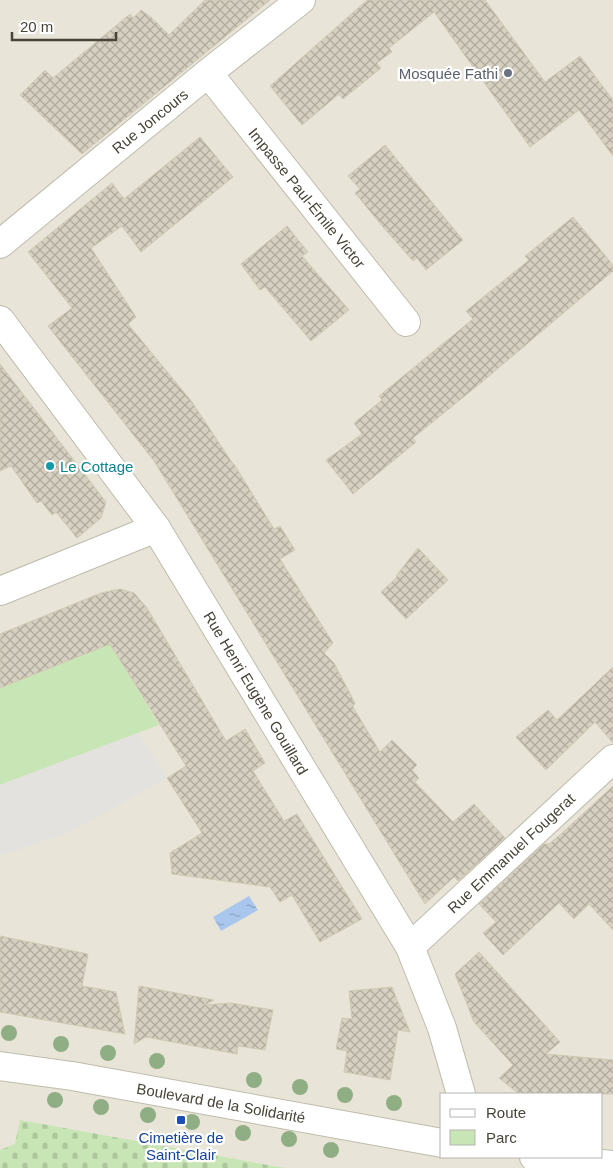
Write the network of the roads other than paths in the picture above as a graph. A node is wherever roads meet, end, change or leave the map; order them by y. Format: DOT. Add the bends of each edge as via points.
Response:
graph roads {
  1 [pos="301,0"];
  2 [pos="208,74"];
  3 [pos="0,244"];
  4 [pos="0,320"];
  5 [pos="406,322"];
  6 [pos="156,528"];
  7 [pos="0,591"];
  8 [pos="613,759"];
  9 [pos="410,946"];
  10 [pos="0,1066"];
  11 [pos="461,1093"];
  12 [pos="440,1143"];
  13 [pos="544,1158"];
  14 [pos="613,1165"];
  1 -- 2 [label="street, Rue Joncours"];
  2 -- 3 [label="street, Rue Joncours"];
  2 -- 5 [label="street, Impasse Paul-Émile Victor"];
  4 -- 6 [label="street, Rue Henri Eugène Gouillard"];
  6 -- 7 [label="street"];
  6 -- 9 [label="street, Rue Henri Eugène Gouillard"];
  8 -- 9 [label="street, Rue Emmanuel Fougerat"];
  9 -- 11 [label="street, Rue Henri Eugène Gouillard" via="442,1028"];
  10 -- 12 [label="street, Boulevard de la Solidarité" via="72,1076"];
  13 -- 14 [label="street"];
}
